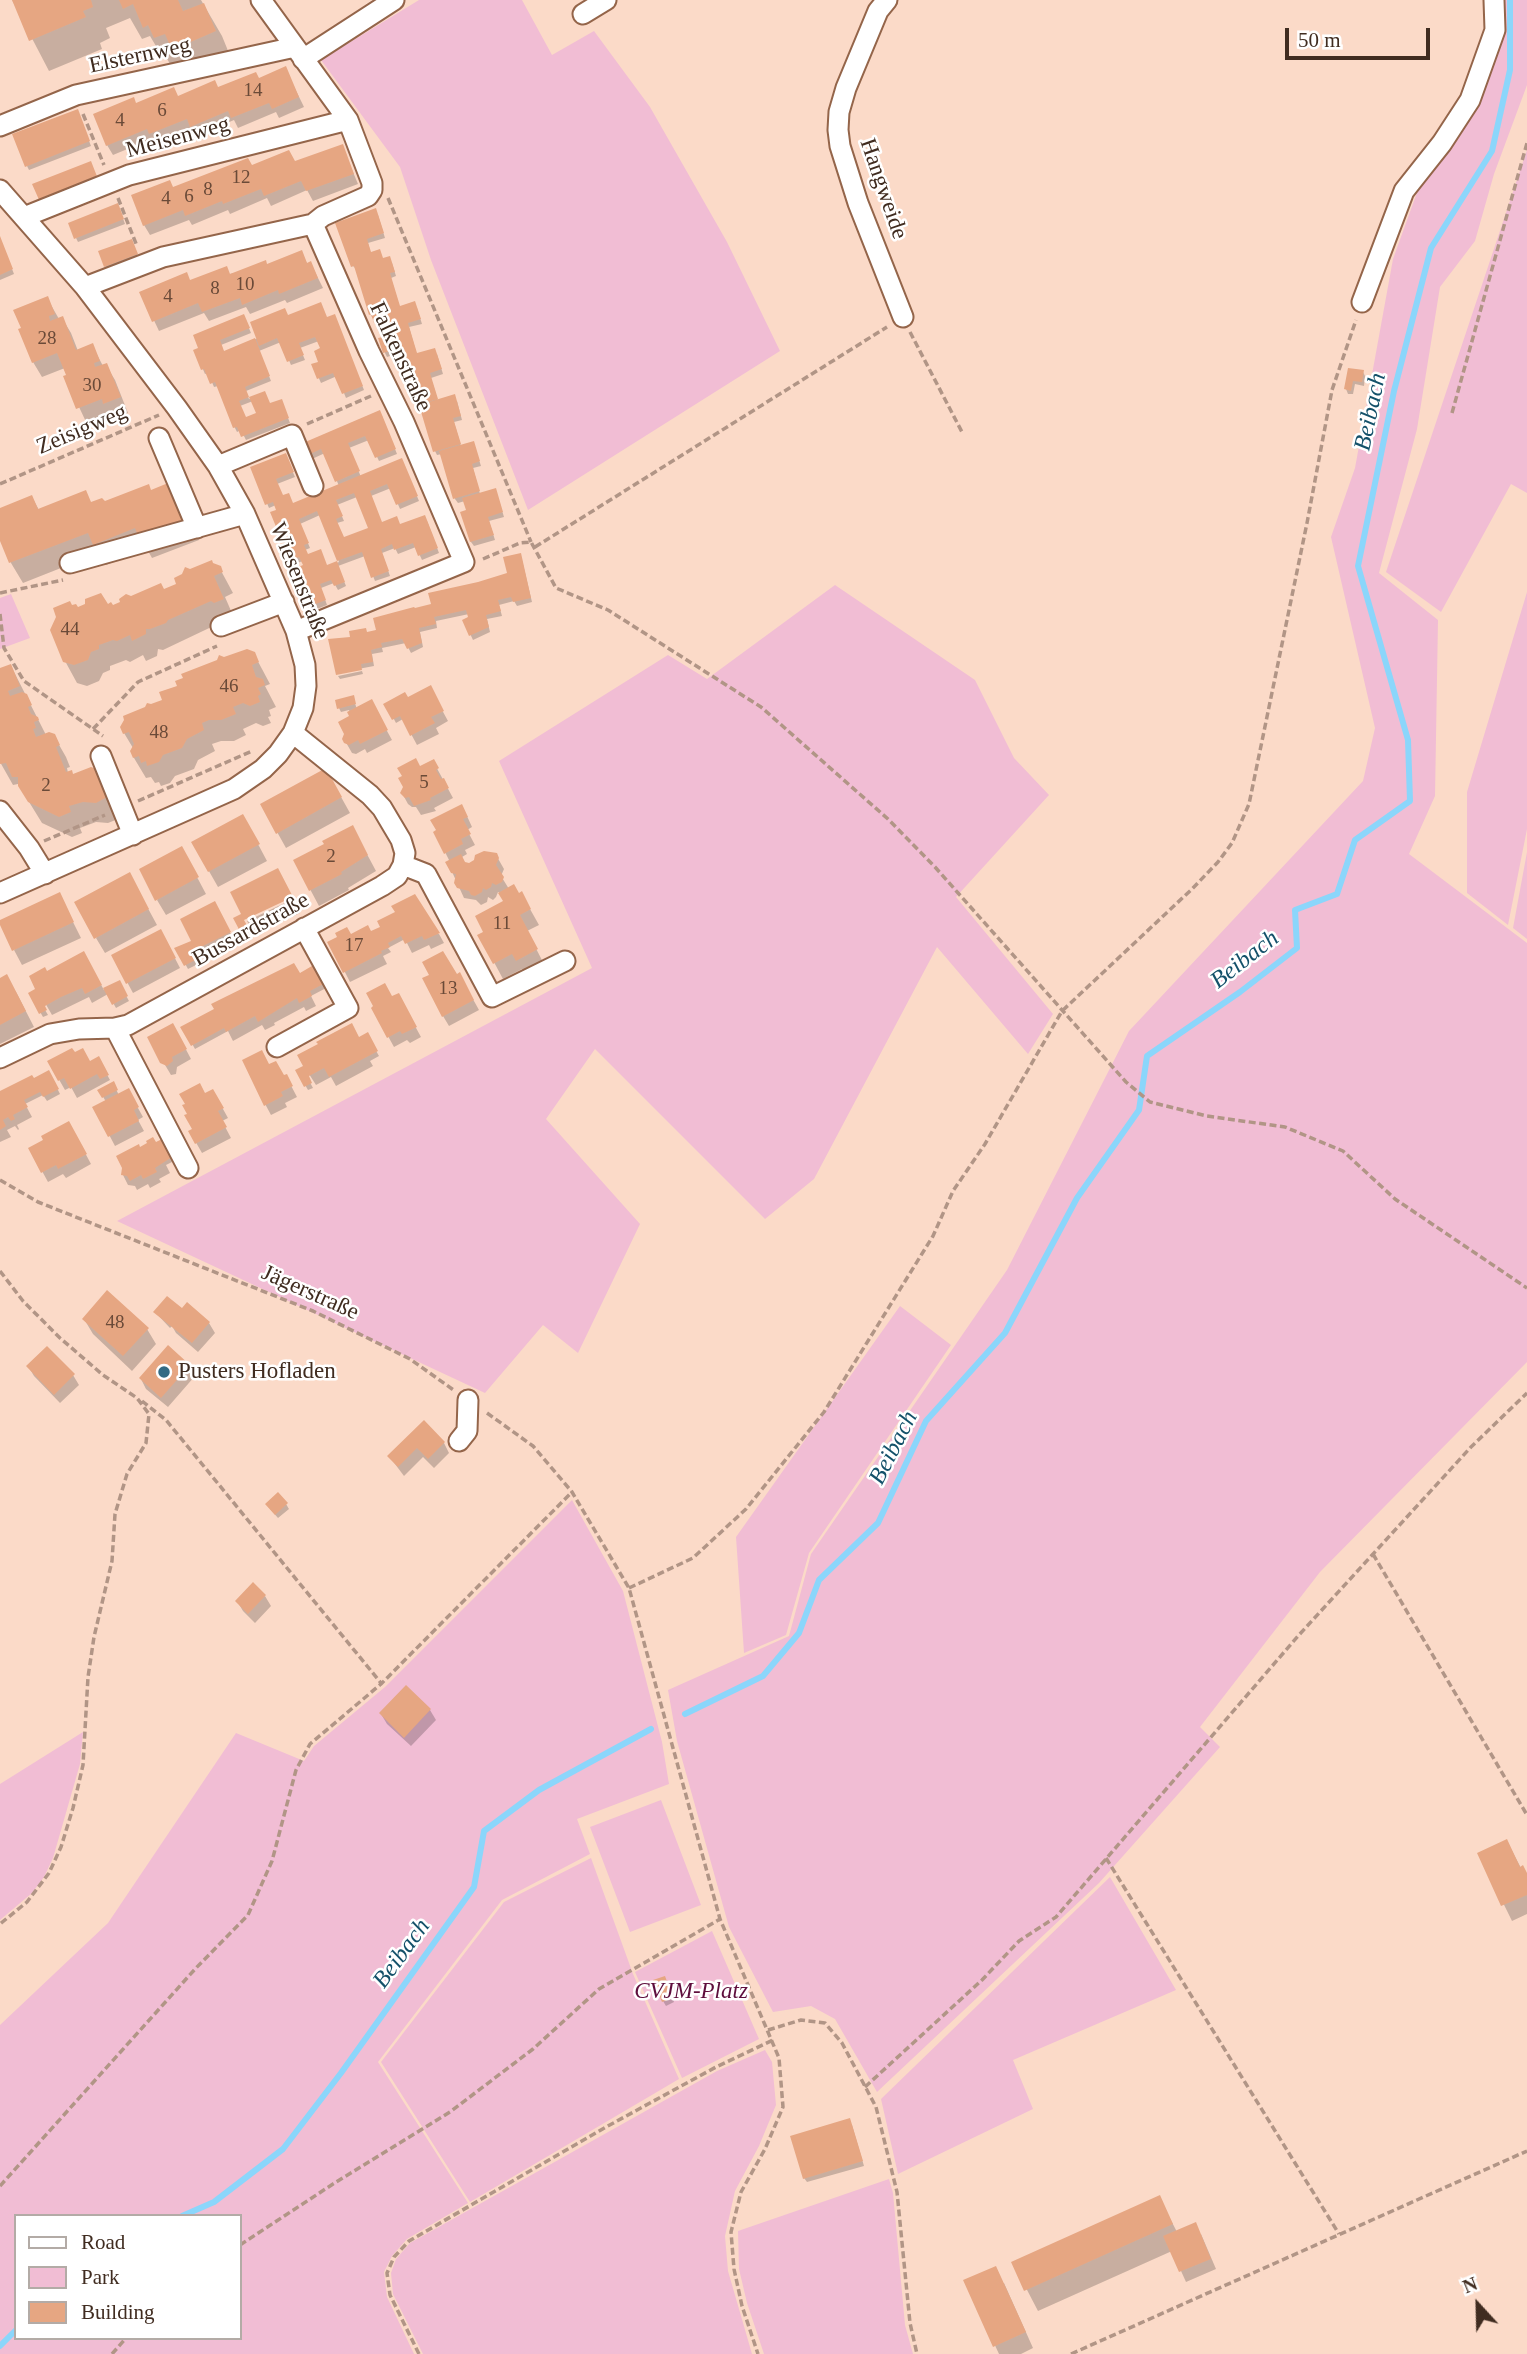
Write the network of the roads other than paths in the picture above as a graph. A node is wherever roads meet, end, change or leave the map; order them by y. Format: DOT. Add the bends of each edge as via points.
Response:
graph roads {
  1 [pos="261,0"];
  2 [pos="394,0"];
  3 [pos="606,0"];
  4 [pos="887,0"];
  5 [pos="1494,0"];
  6 [pos="583,14"];
  7 [pos="299,53"];
  8 [pos="348,120"];
  9 [pos="0,126"];
  10 [pos="0,190"];
  11 [pos="24,217"];
  12 [pos="313,224"];
  13 [pos="85,287"];
  14 [pos="1362,302"];
  15 [pos="903,317"];
  16 [pos="159,438"];
  17 [pos="218,466"];
  18 [pos="313,486"];
  19 [pos="245,514"];
  20 [pos="197,528"];
  21 [pos="70,563"];
  22 [pos="284,602"];
  23 [pos="296,631"];
  24 [pos="222,635"];
  25 [pos="293,733"];
  26 [pos="102,747"];
  27 [pos="0,811"];
  28 [pos="133,835"];
  29 [pos="403,864"];
  30 [pos="45,874"];
  31 [pos="0,893"];
  32 [pos="304,929"];
  33 [pos="565,961"];
  34 [pos="116,1028"];
  35 [pos="277,1047"];
  36 [pos="0,1058"];
  37 [pos="188,1168"];
  38 [pos="468,1400"];
  39 [pos="459,1441"];
  1 -- 7 [label="street"];
  2 -- 7 [label="street"];
  3 -- 6 [label="street"];
  4 -- 15 [label="street, Hangweide" via="878,11 846,88 838,130 858,203"];
  5 -- 14 [label="street" via="1495,30 1470,100 1404,191"];
  7 -- 8 [label="street"];
  7 -- 9 [label="street, Elsternweg" via="76,95"];
  8 -- 11 [label="street, Meisenweg" via="120,178"];
  8 -- 12 [label="street" via="372,190"];
  10 -- 11 [label="street, Wiesenstraße"];
  11 -- 13 [label="street, Wiesenstraße"];
  12 -- 13 [label="street" via="163,257"];
  12 -- 23 [label="street, Falkenstraße" via="464,562"];
  13 -- 17 [label="street, Wiesenstraße"];
  16 -- 20 [label="street"];
  17 -- 18 [label="street" via="292,435"];
  17 -- 19 [label="street, Wiesenstraße"];
  19 -- 20 [label="street"];
  19 -- 22 [label="street, Wiesenstraße"];
  20 -- 21 [label="street"];
  22 -- 23 [label="street, Wiesenstraße"];
  22 -- 24 [label="street"];
  23 -- 25 [label="street, Wiesenstraße" via="306,686"];
  25 -- 28 [label="street, Wiesenstraße" via="263,769 234,789"];
  25 -- 29 [label="street" via="382,808 401,840"];
  26 -- 28 [label="street" via="131,804"];
  27 -- 30 [label="street"];
  28 -- 30 [label="street, Wiesenstraße"];
  29 -- 32 [label="street, Bussardstraße" via="397,876 382,886"];
  29 -- 33 [label="street" via="426,874 492,997"];
  30 -- 31 [label="street, Wiesenstraße"];
  32 -- 34 [label="street, Bussardstraße"];
  32 -- 35 [label="street" via="348,1008"];
  34 -- 36 [label="street, Bussardstraße" via="50,1034"];
  34 -- 37 [label="street"];
  38 -- 39 [label="street" via="467,1432"];
}
